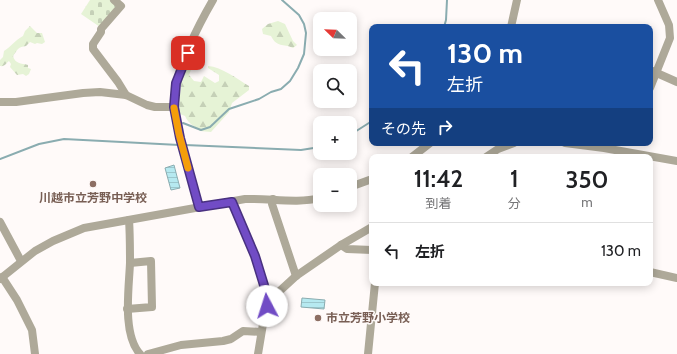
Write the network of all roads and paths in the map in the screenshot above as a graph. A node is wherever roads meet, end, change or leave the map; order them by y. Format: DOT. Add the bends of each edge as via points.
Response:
graph roads {
  1 [pos="114,0"];
  2 [pos="213,0"];
  3 [pos="517,0"];
  4 [pos="658,0"];
  5 [pos="512,24"];
  6 [pos="653,72"];
  7 [pos="677,82"];
  8 [pos="126,95"];
  9 [pos="0,102"];
  10 [pos="174,107"];
  11 [pos="426,146"];
  12 [pos="506,146"];
  13 [pos="586,146"];
  14 [pos="628,146"];
  15 [pos="627,152"];
  16 [pos="416,154"];
  17 [pos="490,154"];
  18 [pos="633,154"];
  19 [pos="653,160"];
  20 [pos="677,162"];
  21 [pos="369,181"];
  22 [pos="357,185"];
  23 [pos="273,199"];
  24 [pos="313,199"];
  25 [pos="232,202"];
  26 [pos="199,207"];
  27 [pos="128,220"];
  28 [pos="0,222"];
  29 [pos="369,229"];
  30 [pos="341,245"];
  31 [pos="369,250"];
  32 [pos="21,261"];
  33 [pos="130,263"];
  34 [pos="653,273"];
  35 [pos="296,276"];
  36 [pos="1,278"];
  37 [pos="677,278"];
  38 [pos="375,286"];
  39 [pos="271,299"];
  40 [pos="127,309"];
  41 [pos="261,332"];
  42 [pos="137,353"];
  43 [pos="35,354"];
  44 [pos="148,354"];
  45 [pos="258,354"];
  46 [pos="368,354"];
  1 -- 8 [label="street" via="121,6 101,29 93,49"];
  2 -- 10 [label="street" via="180,70"];
  3 -- 5 [label="street"];
  4 -- 6 [label="street" via="669,25 670,38"];
  6 -- 7 [label="street"];
  8 -- 9 [label="street" via="100,92"];
  8 -- 10 [label="street" via="147,105"];
  10 -- 26 [label="street"];
  11 -- 16 [label="street"];
  12 -- 17 [label="street"];
  13 -- 15 [label="street"];
  14 -- 15 [label="street"];
  15 -- 18 [label="street"];
  19 -- 20 [label="street"];
  21 -- 22 [label="street"];
  23 -- 24 [label="street" via="297,201"];
  23 -- 25 [label="street" via="245,199"];
  23 -- 35 [label="street" via="272,204"];
  25 -- 26 [label="street"];
  25 -- 39 [label="street" via="255,256 267,295"];
  26 -- 27 [label="street"];
  27 -- 32 [label="street" via="84,228 68,234"];
  27 -- 33 [label="street"];
  28 -- 32 [label="street"];
  29 -- 30 [label="street"];
  30 -- 31 [label="street" via="347,249"];
  30 -- 35 [label="street"];
  32 -- 36 [label="street"];
  33 -- 40 [label="street"];
  33 -- 40 [label="street" via="151,261 152,307"];
  34 -- 37 [label="street"];
  35 -- 39 [label="street"];
  36 -- 43 [label="street" via="17,300 32,330"];
  38 -- 46 [label="street"];
  39 -- 41 [label="street"];
  40 -- 42 [label="street"];
  41 -- 44 [label="street" via="243,331 223,341 181,345"];
  41 -- 45 [label="street"];
}
